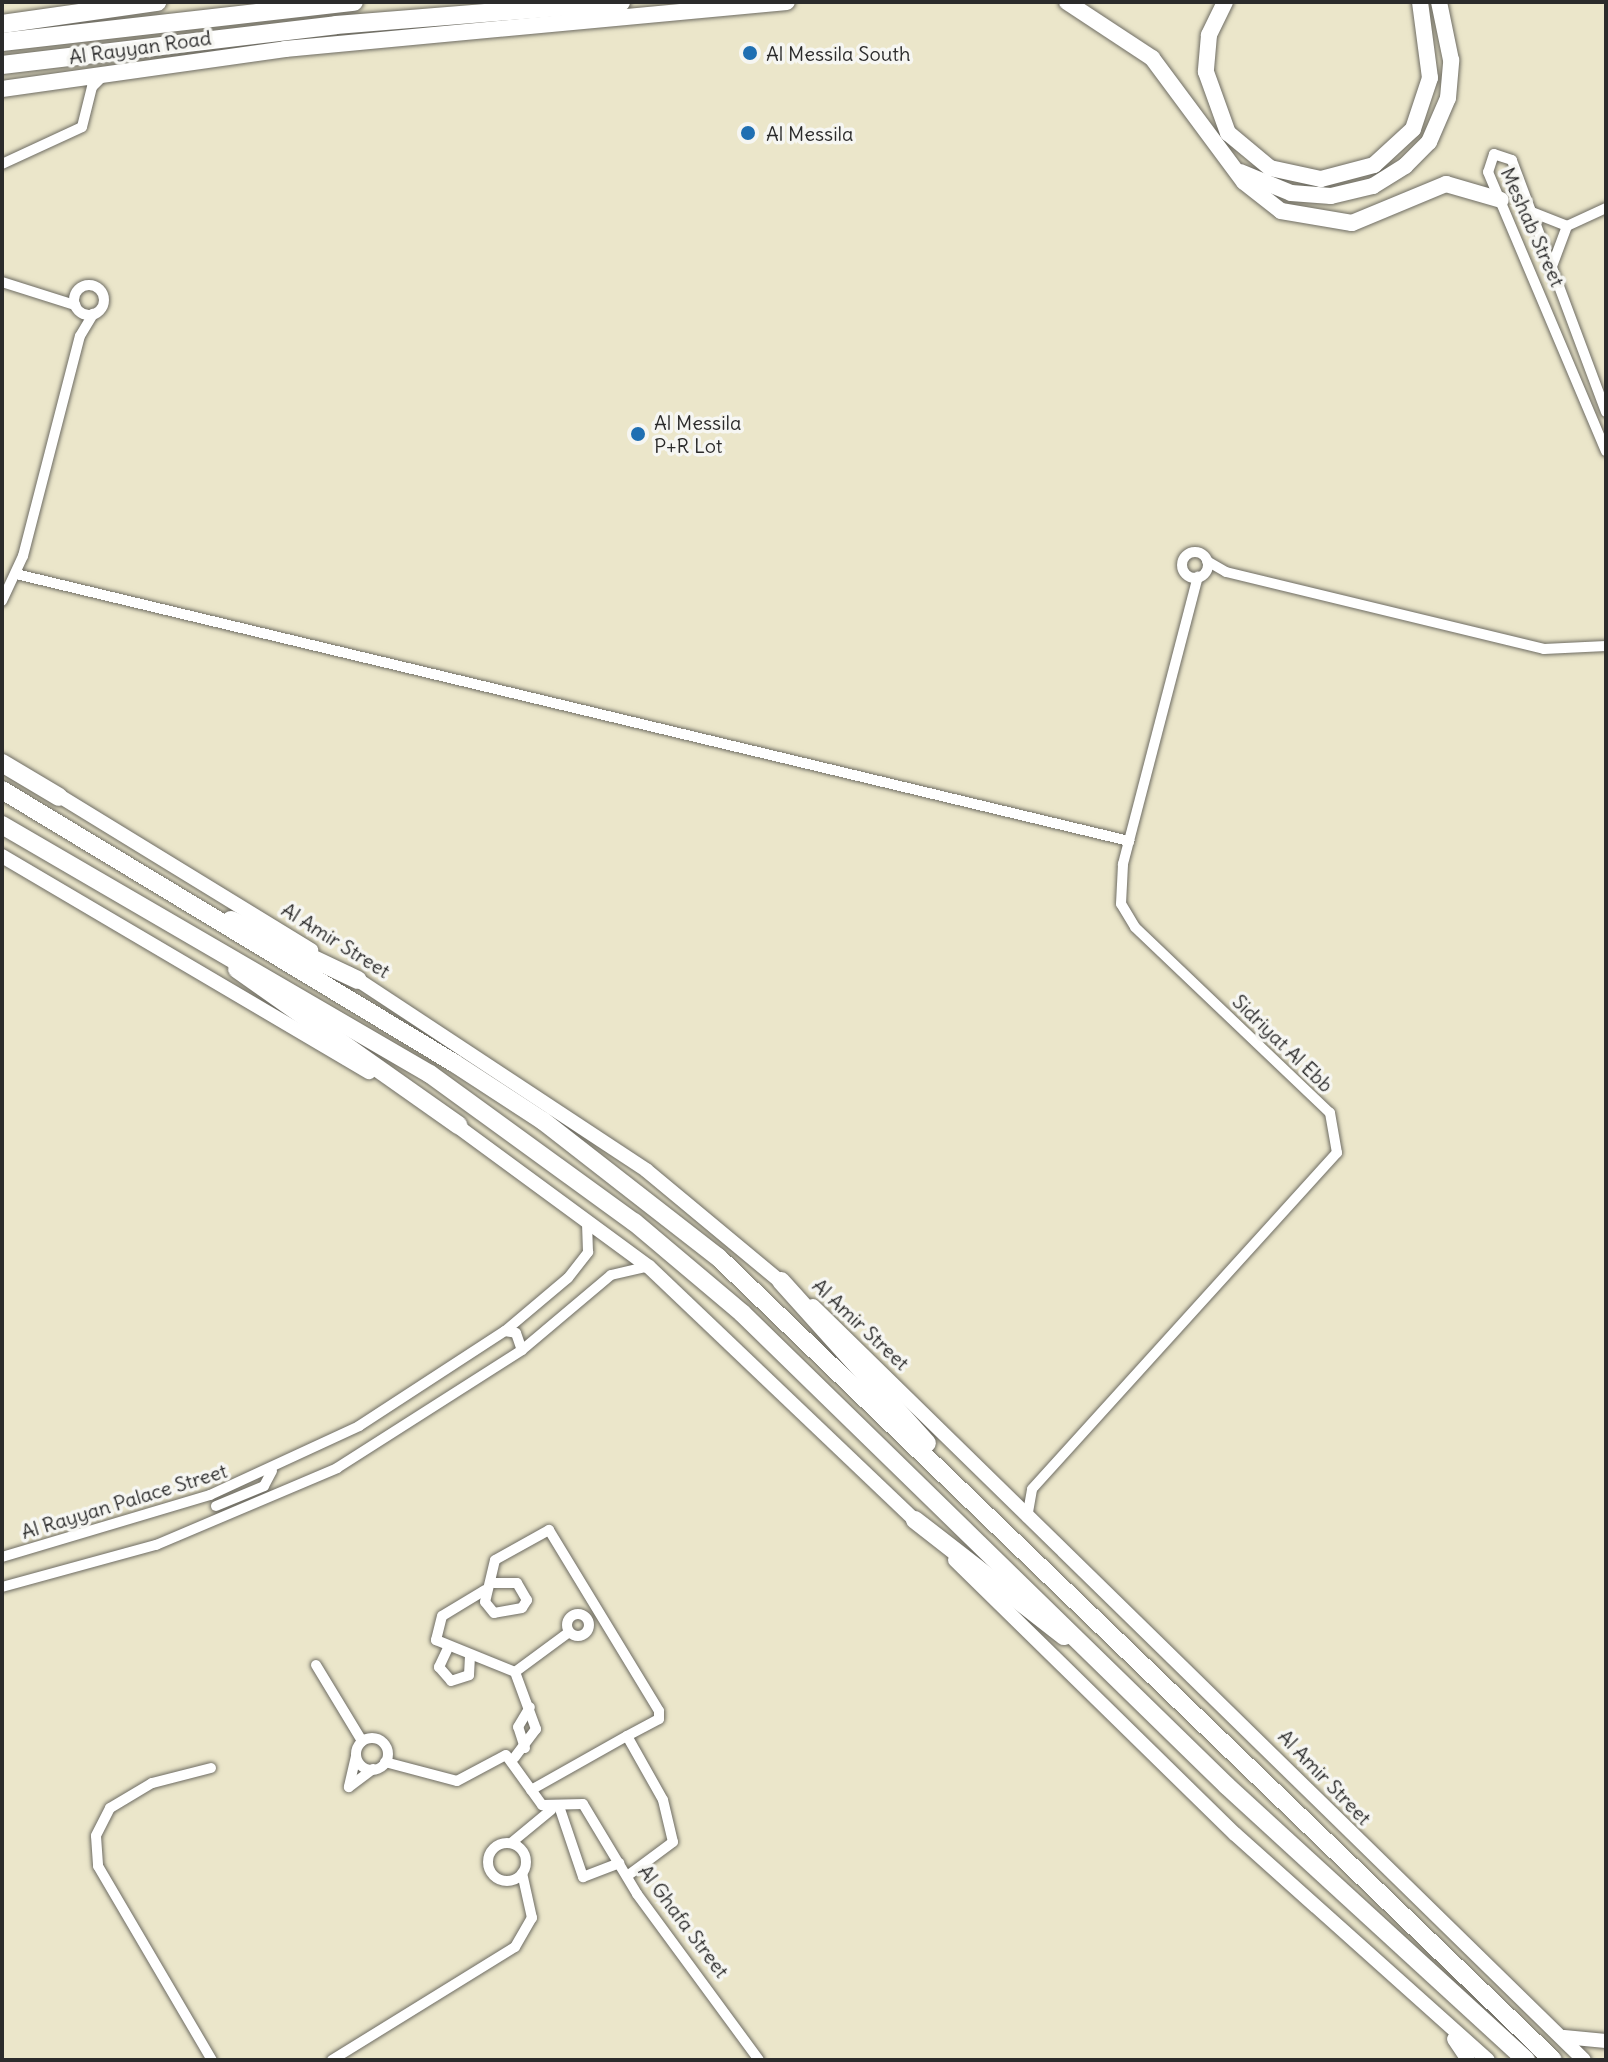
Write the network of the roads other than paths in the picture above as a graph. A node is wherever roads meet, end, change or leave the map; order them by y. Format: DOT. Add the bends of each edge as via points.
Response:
graph roads {
  1 [pos="157,2"];
  2 [pos="354,2"];
  3 [pos="621,2"];
  4 [pos="787,2"];
  5 [pos="1067,2"];
  6 [pos="1081,2"];
  7 [pos="1225,2"];
  8 [pos="1420,2"];
  9 [pos="1439,2"];
  10 [pos="507,12"];
  11 [pos="2,24"];
  12 [pos="1113,26"];
  13 [pos="2,42"];
  14 [pos="285,49"];
  15 [pos="2,65"];
  16 [pos="106,74"];
  17 [pos="67,80"];
  18 [pos="2,89"];
  19 [pos="89,99"];
  20 [pos="2,164"];
  21 [pos="1235,169"];
  22 [pos="1501,200"];
  23 [pos="1525,206"];
  24 [pos="1606,208"];
  25 [pos="1567,226"];
  26 [pos="1550,276"];
  27 [pos="2,282"];
  28 [pos="77,291"];
  29 [pos="57,294"];
  30 [pos="76,308"];
  31 [pos="93,314"];
  32 [pos="80,336"];
  33 [pos="1606,412"];
  34 [pos="1606,451"];
  35 [pos="1207,561"];
  36 [pos="1226,572"];
  37 [pos="16,574"];
  38 [pos="1185,574"];
  39 [pos="1201,575"];
  40 [pos="1188,597"];
  41 [pos="2,601"];
  42 [pos="1606,646"];
  43 [pos="2,752"];
  44 [pos="2,763"];
  45 [pos="2,790"];
  46 [pos="59,797"];
  47 [pos="2,825"];
  48 [pos="1129,841"];
  49 [pos="2,856"];
  50 [pos="161,892"];
  51 [pos="226,954"];
  52 [pos="358,980"];
  53 [pos="458,1125"];
  54 [pos="582,1213"];
  55 [pos="649,1267"];
  56 [pos="781,1281"];
  57 [pos="505,1331"];
  58 [pos="522,1350"];
  59 [pos="272,1471"];
  60 [pos="1032,1489"];
  61 [pos="210,1495"];
  62 [pos="1002,1495"];
  63 [pos="216,1506"];
  64 [pos="986,1516"];
  65 [pos="225,1519"];
  66 [pos="915,1520"];
  67 [pos="1027,1520"];
  68 [pos="2,1557"];
  69 [pos="2,1587"];
  70 [pos="569,1632"];
  71 [pos="447,1650"];
  72 [pos="470,1656"];
  73 [pos="1103,1661"];
  74 [pos="316,1665"];
  75 [pos="515,1672"];
  76 [pos="530,1707"];
  77 [pos="627,1736"];
  78 [pos="362,1741"];
  79 [pos="525,1748"];
  80 [pos="356,1756"];
  81 [pos="514,1758"];
  82 [pos="385,1762"];
  83 [pos="211,1768"];
  84 [pos="373,1769"];
  85 [pos="531,1790"];
  86 [pos="555,1810"];
  87 [pos="511,1843"];
  88 [pos="619,1863"];
  89 [pos="522,1873"];
  90 [pos="627,1876"];
  91 [pos="1421,1999"];
  92 [pos="1560,2036"];
  93 [pos="1606,2041"];
  94 [pos="212,2060"];
  95 [pos="332,2060"];
  96 [pos="759,2060"];
  97 [pos="1468,2060"];
  98 [pos="1488,2060"];
  99 [pos="1526,2060"];
  100 [pos="1553,2060"];
  101 [pos="1584,2060"];
  1 -- 11 [label="highway"];
  2 -- 13 [label="highway, Al Rayyan Road"];
  3 -- 10 [label="highway"];
  4 -- 14 [label="main road"];
  5 -- 12 [label="main road"];
  6 -- 12 [label="main road"];
  7 -- 8 [label="main road" via="1206,60 1221,121 1258,161 1321,179 1374,165 1413,129 1430,78"];
  9 -- 21 [label="main road" via="1451,60 1448,98 1429,142 1405,166 1366,189 1320,197 1282,191"];
  10 -- 14 [label="main road"];
  10 -- 15 [label="highway"];
  12 -- 21 [label="main road" via="1166,73"];
  14 -- 16 [label="main road, Al Rayyan Road"];
  16 -- 17 [label="main road, Al Rayyan Road"];
  16 -- 19 [label="street"];
  17 -- 18 [label="main road, Al Rayyan Road"];
  17 -- 19 [label="street"];
  19 -- 20 [label="street" via="82,127"];
  21 -- 22 [label="main road" via="1276,208 1335,223 1389,213 1446,184"];
  22 -- 23 [label="street, Meshab Street" via="1487,169 1500,153 1512,160"];
  22 -- 34 [label="street, Meshab Street"];
  23 -- 25 [label="street" via="1544,221"];
  23 -- 26 [label="street, Meshab Street"];
  24 -- 25 [label="street"];
  25 -- 26 [label="street" via="1553,248"];
  26 -- 33 [label="street, Meshab Street"];
  27 -- 29 [label="street"];
  28 -- 29 [label="street"];
  28 -- 30 [label="street"];
  28 -- 31 [label="street" via="89,286 101,293 103,304"];
  29 -- 30 [label="street"];
  30 -- 31 [label="street"];
  30 -- 32 [label="street"];
  31 -- 32 [label="street"];
  32 -- 37 [label="street"];
  35 -- 36 [label="street"];
  35 -- 38 [label="street" via="1188,554"];
  35 -- 39 [label="street, Sidriyat Al Ebb"];
  36 -- 39 [label="street"];
  36 -- 42 [label="street" via="1544,649"];
  37 -- 41 [label="street"];
  37 -- 48 [label="street"];
  38 -- 39 [label="street"];
  38 -- 40 [label="street, Sidriyat Al Ebb"];
  39 -- 40 [label="street, Sidriyat Al Ebb"];
  40 -- 48 [label="street, Sidriyat Al Ebb"];
  43 -- 46 [label="main road, Al Amir Street"];
  44 -- 46 [label="highway"];
  45 -- 50 [label="highway"];
  46 -- 52 [label="main road, Al Amir Street"];
  47 -- 51 [label="highway"];
  48 -- 60 [label="street, Sidriyat Al Ebb" via="1120,891 1127,918 1330,1113 1337,1153"];
  49 -- 53 [label="main road"];
  50 -- 52 [label="highway"];
  50 -- 64 [label="highway" via="454,1063 629,1185 718,1257"];
  51 -- 53 [label="highway" via="248,981"];
  51 -- 73 [label="highway" via="430,1074 634,1222 742,1313"];
  52 -- 56 [label="main road, Al Amir Street" via="646,1170"];
  53 -- 54 [label="main road"];
  54 -- 55 [label="main road"];
  54 -- 57 [label="street, Al Rayyan Palace Street" via="589,1239 580,1266"];
  55 -- 58 [label="street" via="611,1275"];
  55 -- 66 [label="main road"];
  56 -- 62 [label="main road, Al Amir Street" via="844,1334"];
  56 -- 64 [label="highway"];
  57 -- 58 [label="street" via="516,1333"];
  57 -- 59 [label="street, Al Rayyan Palace Street" via="407,1398"];
  58 -- 65 [label="street" via="394,1438"];
  59 -- 61 [label="street, Al Rayyan Palace Street"];
  59 -- 63 [label="street" via="264,1486"];
  60 -- 62 [label="street"];
  60 -- 67 [label="street"];
  61 -- 63 [label="street"];
  61 -- 68 [label="street, Al Rayyan Palace Street"];
  62 -- 67 [label="main road, Al Amir Street"];
  63 -- 65 [label="street"];
  64 -- 100 [label="highway"];
  65 -- 69 [label="street"];
  66 -- 73 [label="highway"];
  66 -- 91 [label="main road" via="1235,1834"];
  67 -- 92 [label="main road, Al Amir Street"];
  70 -- 75 [label="street"];
  71 -- 72 [label="street"];
  71 -- 72 [label="street" via="439,1667 451,1681 469,1675"];
  71 -- 77 [label="street" via="434,1628 490,1586 496,1557 549,1530 659,1711 652,1725"];
  72 -- 75 [label="street"];
  73 -- 99 [label="highway" via="1227,1786"];
  74 -- 78 [label="street"];
  75 -- 76 [label="street"];
  76 -- 79 [label="street" via="535,1736"];
  76 -- 79 [label="street" via="518,1727"];
  77 -- 85 [label="street"];
  77 -- 90 [label="street" via="663,1800 673,1842"];
  78 -- 80 [label="street"];
  78 -- 82 [label="street" via="382,1742"];
  79 -- 81 [label="street"];
  80 -- 84 [label="street"];
  80 -- 84 [label="street" via="347,1786"];
  81 -- 82 [label="street" via="491,1758 457,1781"];
  81 -- 85 [label="street, Al Ghafa Street"];
  82 -- 84 [label="street"];
  83 -- 94 [label="street" via="152,1783 110,1808 96,1836 98,1866"];
  85 -- 86 [label="street, Al Ghafa Street"];
  86 -- 87 [label="street"];
  86 -- 88 [label="street, Al Ghafa Street" via="583,1804"];
  86 -- 88 [label="street" via="583,1877"];
  87 -- 89 [label="street" via="524,1853"];
  87 -- 89 [label="street" via="496,1846 488,1865 503,1880"];
  88 -- 90 [label="street, Al Ghafa Street"];
  89 -- 95 [label="street" via="533,1910 515,1947"];
  90 -- 96 [label="street, Al Ghafa Street"];
  91 -- 97 [label="main road"];
  91 -- 98 [label="main road"];
  92 -- 93 [label="main road"];
  92 -- 101 [label="main road, Al Amir Street"];
}
